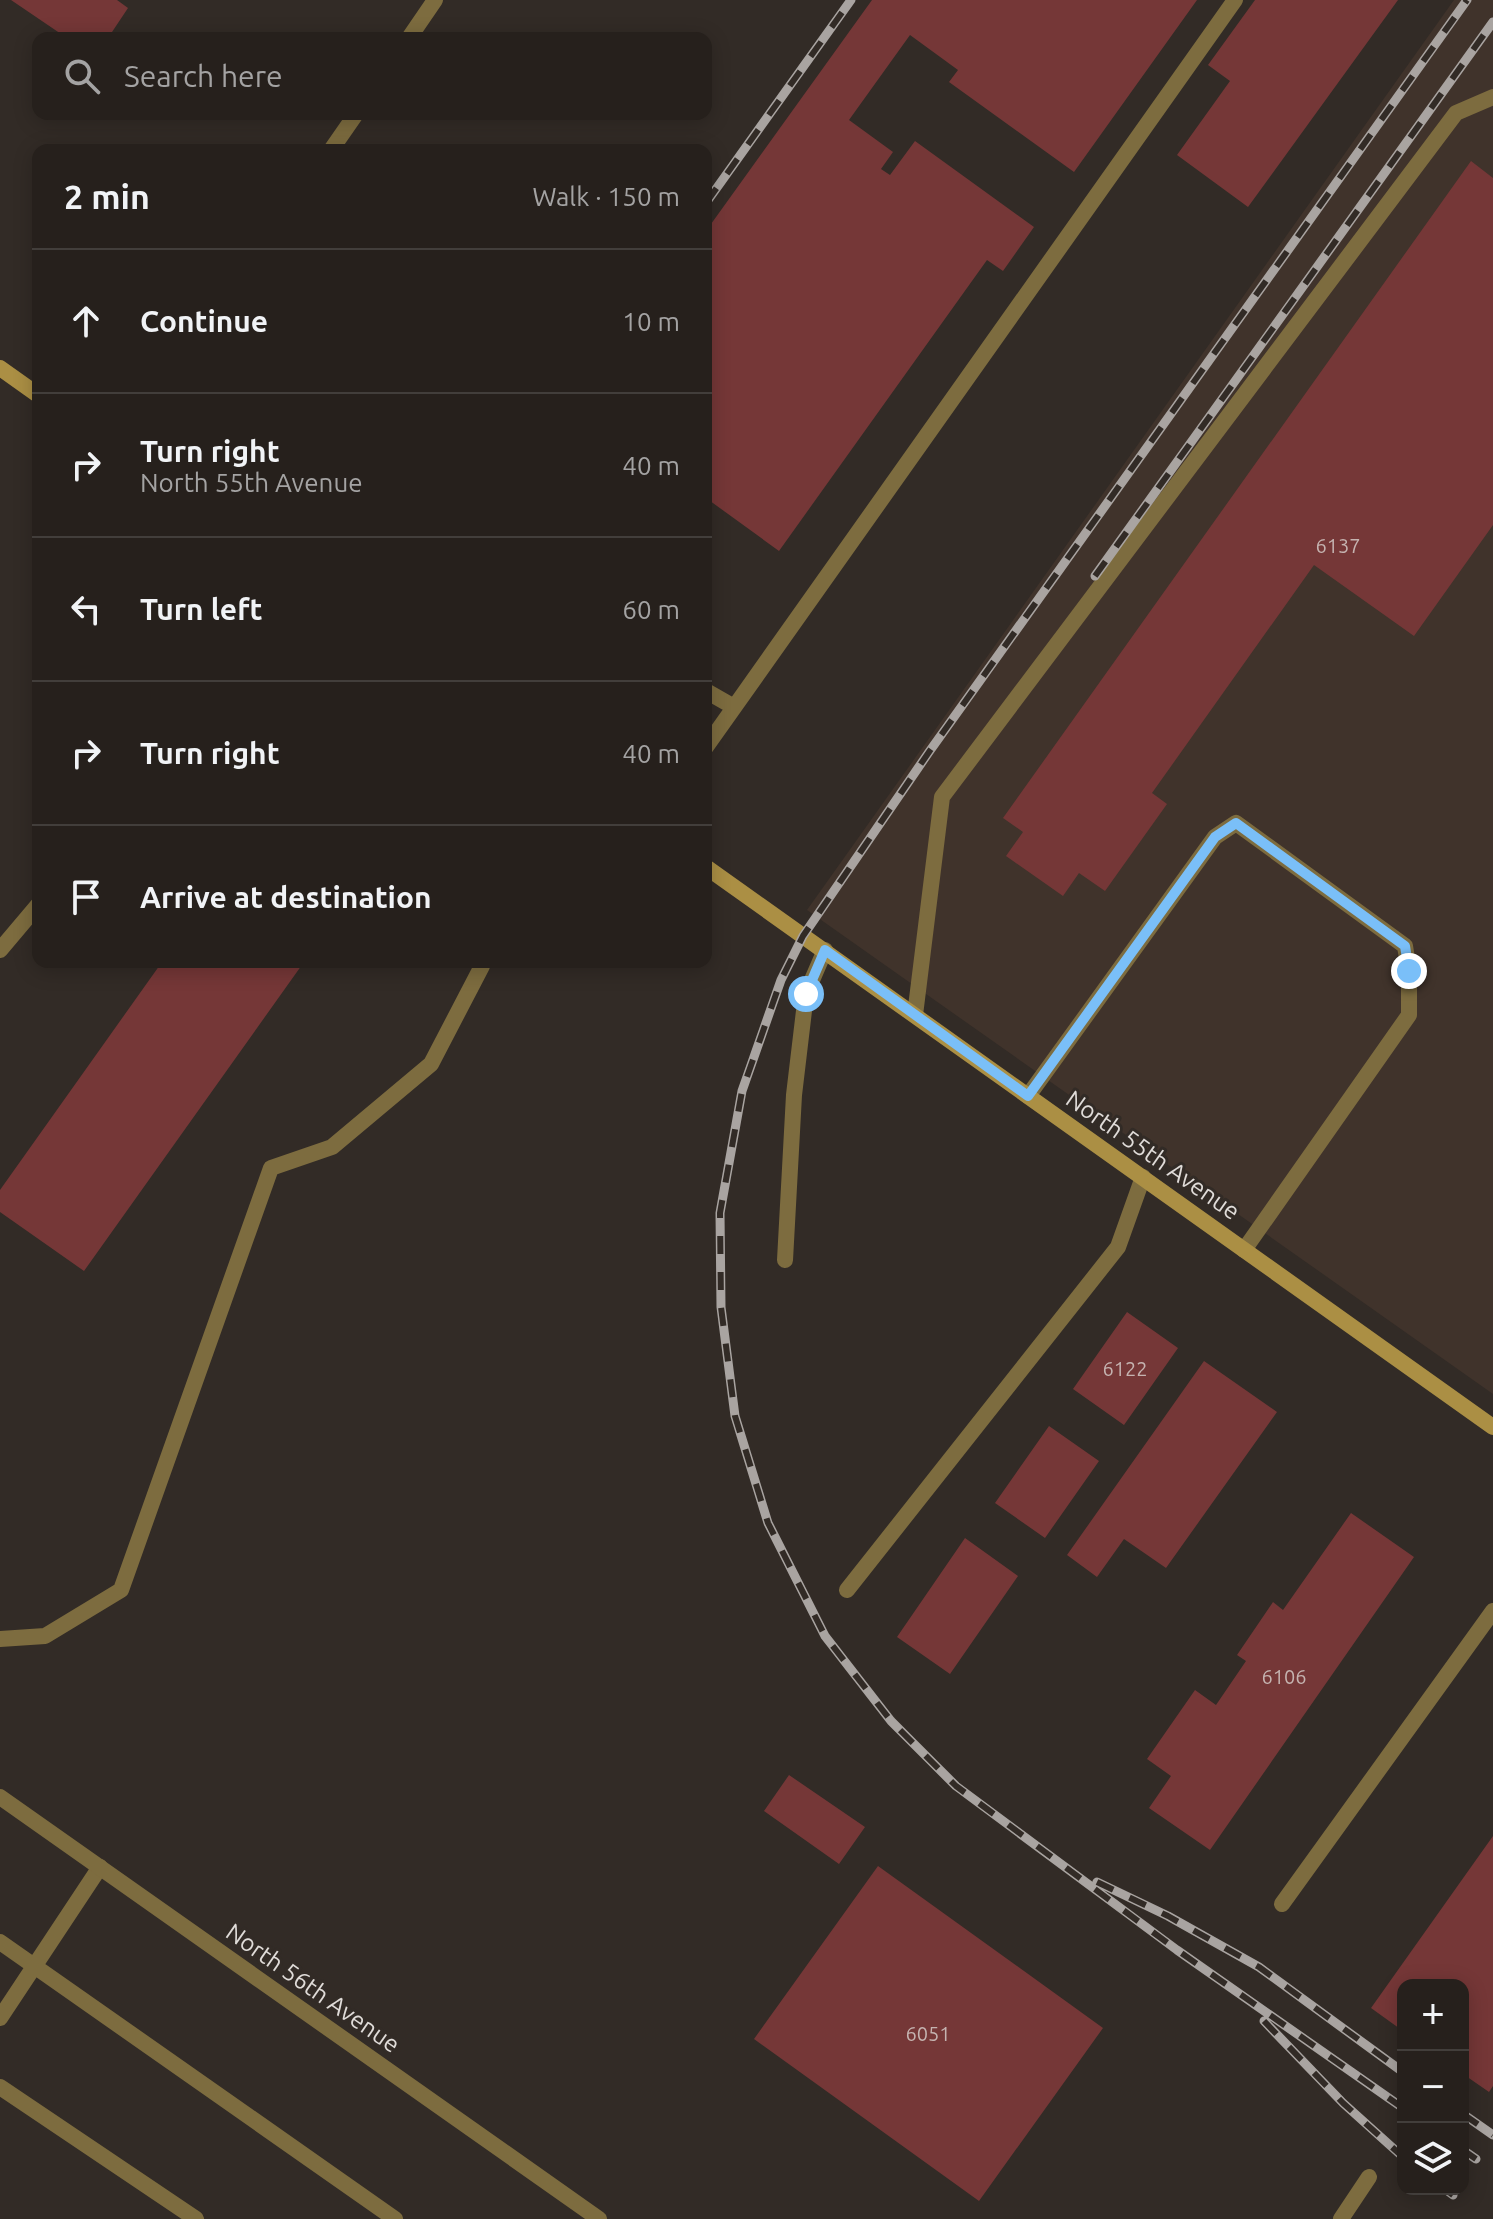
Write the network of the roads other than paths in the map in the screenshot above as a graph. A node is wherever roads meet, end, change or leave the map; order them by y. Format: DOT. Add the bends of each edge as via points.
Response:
graph roads {
  1 [pos="435,0"];
  2 [pos="1235,0"];
  3 [pos="413,32"];
  4 [pos="1493,97"];
  5 [pos="352,120"];
  6 [pos="335,144"];
  7 [pos="0,368"];
  8 [pos="32,391"];
  9 [pos="712,694"];
  10 [pos="734,707"];
  11 [pos="712,738"];
  12 [pos="712,871"];
  13 [pos="32,912"];
  14 [pos="0,950"];
  15 [pos="825,950"];
  16 [pos="481,968"];
  17 [pos="915,1015"];
  18 [pos="1028,1096"];
  19 [pos="1143,1177"];
  20 [pos="1244,1250"];
  21 [pos="785,1260"];
  22 [pos="1493,1427"];
  23 [pos="847,1590"];
  24 [pos="1493,1611"];
  25 [pos="0,1639"];
  26 [pos="0,1797"];
  27 [pos="100,1867"];
  28 [pos="1282,1904"];
  29 [pos="0,1942"];
  30 [pos="35,1964"];
  31 [pos="0,2018"];
  32 [pos="0,2087"];
  33 [pos="1369,2177"];
  34 [pos="196,2219"];
  35 [pos="395,2219"];
  36 [pos="599,2219"];
  37 [pos="1341,2219"];
  1 -- 3 [label="street"];
  2 -- 10 [label="street"];
  4 -- 17 [label="street" via="1456,113 942,797"];
  5 -- 6 [label="street"];
  7 -- 8 [label="street"];
  9 -- 10 [label="street"];
  10 -- 11 [label="street"];
  12 -- 15 [label="street, North 55th Avenue"];
  13 -- 14 [label="street"];
  15 -- 17 [label="street, North 55th Avenue"];
  15 -- 21 [label="street" via="806,994 794,1095"];
  16 -- 25 [label="street" via="431,1064 332,1147 271,1168 121,1590 45,1636"];
  17 -- 18 [label="street, North 55th Avenue"];
  18 -- 19 [label="street, North 55th Avenue"];
  18 -- 20 [label="street" via="1215,837 1236,823 1405,946 1409,971 1409,1015"];
  19 -- 20 [label="street, North 55th Avenue"];
  19 -- 23 [label="street" via="1118,1247"];
  20 -- 22 [label="street, North 55th Avenue"];
  24 -- 28 [label="street"];
  26 -- 27 [label="street, North 56th Avenue"];
  27 -- 30 [label="street"];
  27 -- 36 [label="street, North 56th Avenue"];
  29 -- 30 [label="street"];
  30 -- 31 [label="street"];
  30 -- 35 [label="street"];
  32 -- 34 [label="street"];
  33 -- 37 [label="street"];
}
